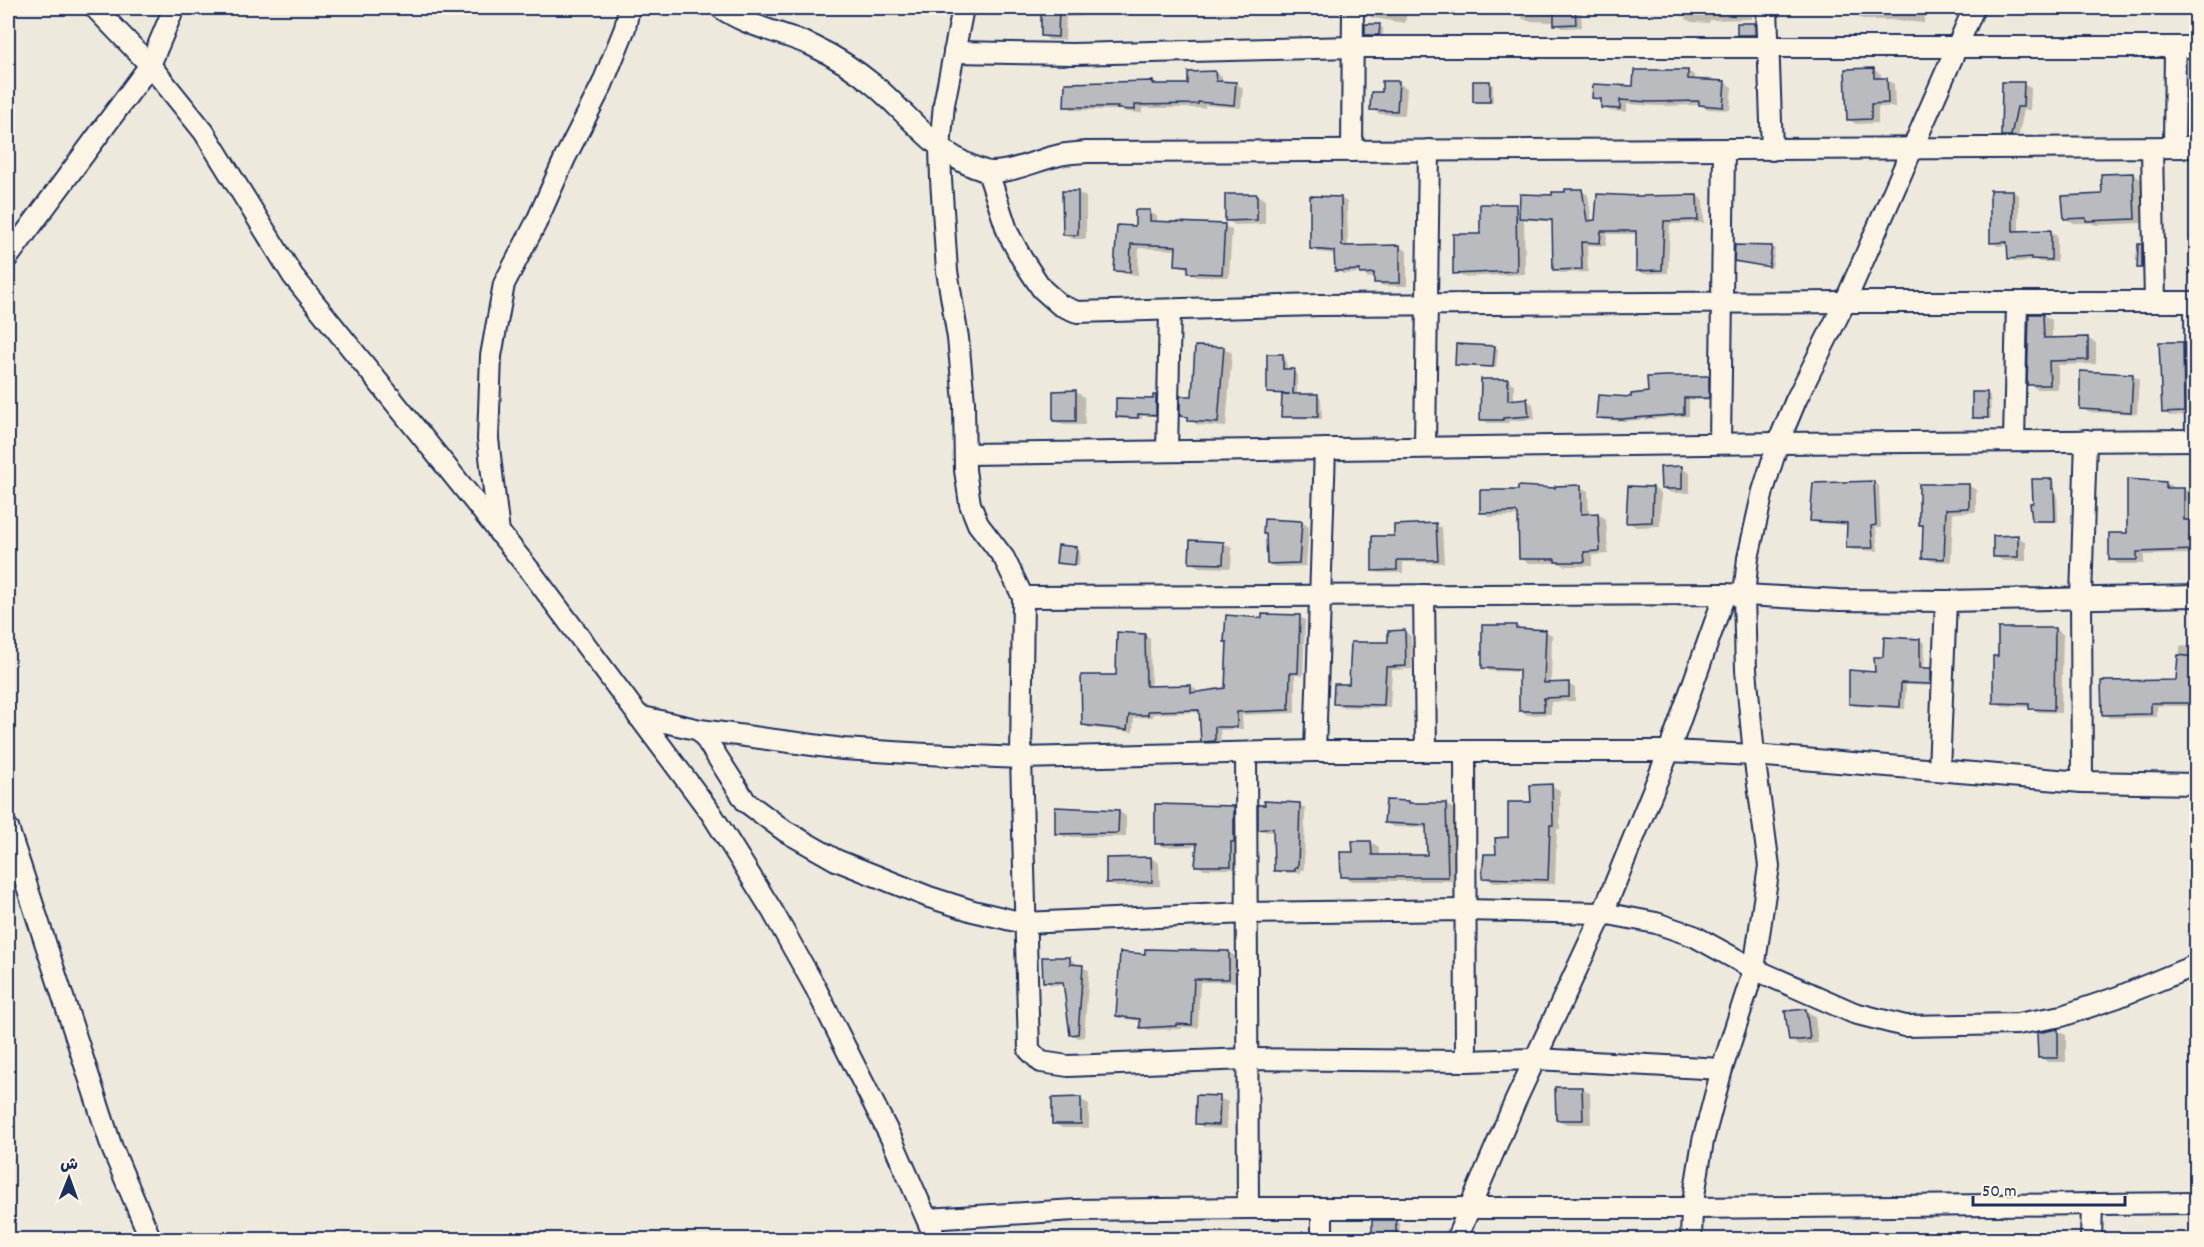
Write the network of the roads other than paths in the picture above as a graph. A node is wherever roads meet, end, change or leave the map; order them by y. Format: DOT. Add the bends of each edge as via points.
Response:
graph roads {
  1 [pos="95,8"];
  2 [pos="174,8"];
  3 [pos="629,8"];
  4 [pos="721,8"];
  5 [pos="963,8"];
  6 [pos="1353,8"];
  7 [pos="1767,8"];
  8 [pos="1974,8"];
  9 [pos="1955,46"];
  10 [pos="1768,47"];
  11 [pos="2175,47"];
  12 [pos="2196,47"];
  13 [pos="1353,48"];
  14 [pos="954,52"];
  15 [pos="150,64"];
  16 [pos="2174,147"];
  17 [pos="2196,147"];
  18 [pos="940,148"];
  19 [pos="2152,148"];
  20 [pos="1910,149"];
  21 [pos="1429,150"];
  22 [pos="1724,150"];
  23 [pos="1772,150"];
  24 [pos="1352,151"];
  25 [pos="988,172"];
  26 [pos="8,257"];
  27 [pos="1845,302"];
  28 [pos="2155,302"];
  29 [pos="2196,302"];
  30 [pos="2018,303"];
  31 [pos="1722,304"];
  32 [pos="1427,305"];
  33 [pos="1170,310"];
  34 [pos="2086,440"];
  35 [pos="2196,440"];
  36 [pos="2014,441"];
  37 [pos="1720,443"];
  38 [pos="1778,443"];
  39 [pos="1425,447"];
  40 [pos="1325,449"];
  41 [pos="1167,451"];
  42 [pos="965,454"];
  43 [pos="500,534"];
  44 [pos="1734,594"];
  45 [pos="1424,595"];
  46 [pos="1320,596"];
  47 [pos="2196,596"];
  48 [pos="1023,597"];
  49 [pos="2081,598"];
  50 [pos="1946,601"];
  51 [pos="638,716"];
  52 [pos="700,730"];
  53 [pos="1315,751"];
  54 [pos="1426,751"];
  55 [pos="1465,751"];
  56 [pos="1669,751"];
  57 [pos="1246,753"];
  58 [pos="1754,755"];
  59 [pos="1021,758"];
  60 [pos="1939,770"];
  61 [pos="2082,782"];
  62 [pos="2196,784"];
  63 [pos="8,828"];
  64 [pos="1465,910"];
  65 [pos="1247,913"];
  66 [pos="1602,913"];
  67 [pos="1024,923"];
  68 [pos="2196,965"];
  69 [pos="1754,969"];
  70 [pos="1247,1059"];
  71 [pos="1536,1059"];
  72 [pos="1466,1061"];
  73 [pos="1722,1069"];
  74 [pos="2196,1203"];
  75 [pos="2092,1204"];
  76 [pos="1248,1208"];
  77 [pos="1470,1208"];
  78 [pos="1692,1208"];
  79 [pos="1322,1209"];
  80 [pos="927,1219"];
  81 [pos="151,1239"];
  82 [pos="936,1239"];
  83 [pos="1322,1239"];
  84 [pos="1456,1239"];
  85 [pos="1691,1239"];
  86 [pos="2091,1239"];
  1 -- 15 [label="street"];
  2 -- 15 [label="street"];
  3 -- 43 [label="street" via="602,84 504,284 490,356 488,439"];
  4 -- 18 [label="street" via="813,46 845,64 875,86"];
  5 -- 14 [label="street"];
  6 -- 13 [label="street"];
  7 -- 10 [label="street"];
  8 -- 9 [label="street"];
  9 -- 10 [label="street"];
  9 -- 11 [label="street"];
  9 -- 20 [label="street"];
  10 -- 13 [label="street"];
  10 -- 23 [label="street"];
  11 -- 12 [label="street"];
  11 -- 16 [label="street"];
  13 -- 14 [label="street" via="1073,54"];
  13 -- 24 [label="street"];
  14 -- 18 [label="street"];
  15 -- 26 [label="street"];
  15 -- 43 [label="street" via="204,132 294,276"];
  16 -- 17 [label="street"];
  16 -- 19 [label="street"];
  18 -- 25 [label="street"];
  18 -- 42 [label="street" via="947,271 964,402"];
  19 -- 20 [label="street"];
  19 -- 28 [label="street"];
  20 -- 23 [label="street"];
  20 -- 27 [label="street"];
  21 -- 22 [label="street"];
  21 -- 24 [label="street"];
  21 -- 32 [label="street"];
  22 -- 23 [label="street"];
  22 -- 31 [label="street"];
  24 -- 25 [label="street" via="1087,152"];
  25 -- 33 [label="street" via="1008,233 1022,259 1042,289 1060,305 1077,312"];
  27 -- 30 [label="street"];
  27 -- 31 [label="street"];
  27 -- 38 [label="street"];
  28 -- 29 [label="street"];
  28 -- 30 [label="street"];
  29 -- 35 [label="street"];
  30 -- 36 [label="street"];
  31 -- 32 [label="street"];
  31 -- 37 [label="street"];
  32 -- 33 [label="street"];
  32 -- 39 [label="street"];
  33 -- 41 [label="street"];
  34 -- 35 [label="street"];
  34 -- 36 [label="street"];
  34 -- 49 [label="street"];
  36 -- 38 [label="street"];
  37 -- 38 [label="street"];
  37 -- 39 [label="street"];
  38 -- 44 [label="street" via="1748,558"];
  39 -- 40 [label="street"];
  40 -- 41 [label="street"];
  40 -- 46 [label="street"];
  41 -- 42 [label="street"];
  42 -- 48 [label="street" via="970,504 978,524 1004,558"];
  43 -- 51 [label="street"];
  44 -- 45 [label="street"];
  44 -- 50 [label="street"];
  44 -- 56 [label="street"];
  44 -- 58 [label="street"];
  45 -- 46 [label="street"];
  45 -- 54 [label="street"];
  46 -- 48 [label="street"];
  46 -- 53 [label="street"];
  47 -- 49 [label="street"];
  48 -- 59 [label="street"];
  49 -- 50 [label="street"];
  49 -- 61 [label="street"];
  50 -- 60 [label="street"];
  51 -- 52 [label="street"];
  51 -- 80 [label="street" via="711,813 773,912 841,1038"];
  52 -- 59 [label="street" via="843,749"];
  52 -- 67 [label="street" via="746,802 785,831 836,860 929,897"];
  53 -- 54 [label="street"];
  53 -- 57 [label="street"];
  54 -- 55 [label="street"];
  55 -- 56 [label="street"];
  55 -- 64 [label="street"];
  56 -- 58 [label="street"];
  56 -- 66 [label="street"];
  57 -- 59 [label="street"];
  57 -- 65 [label="street"];
  58 -- 60 [label="street"];
  58 -- 69 [label="street" via="1768,866"];
  59 -- 67 [label="street"];
  60 -- 61 [label="street"];
  61 -- 62 [label="street"];
  63 -- 81 [label="street" via="108,1137"];
  64 -- 65 [label="street"];
  64 -- 66 [label="street"];
  64 -- 72 [label="street"];
  65 -- 67 [label="street"];
  65 -- 70 [label="street"];
  66 -- 69 [label="street" via="1656,923 1694,936"];
  66 -- 71 [label="street"];
  67 -- 70 [label="street" via="1029,1050 1041,1062 1068,1066"];
  68 -- 69 [label="street" via="2062,1016 2017,1024 1944,1026 1905,1026 1854,1013"];
  69 -- 73 [label="street"];
  70 -- 72 [label="street"];
  70 -- 76 [label="street"];
  71 -- 72 [label="street"];
  71 -- 73 [label="street"];
  71 -- 77 [label="street"];
  73 -- 78 [label="street" via="1703,1141"];
  74 -- 75 [label="street"];
  75 -- 78 [label="street"];
  75 -- 86 [label="street"];
  76 -- 79 [label="street"];
  76 -- 80 [label="street" via="1075,1210"];
  77 -- 78 [label="street"];
  77 -- 79 [label="street"];
  77 -- 84 [label="street"];
  78 -- 85 [label="street"];
  79 -- 83 [label="street"];
  80 -- 82 [label="street"];
}
